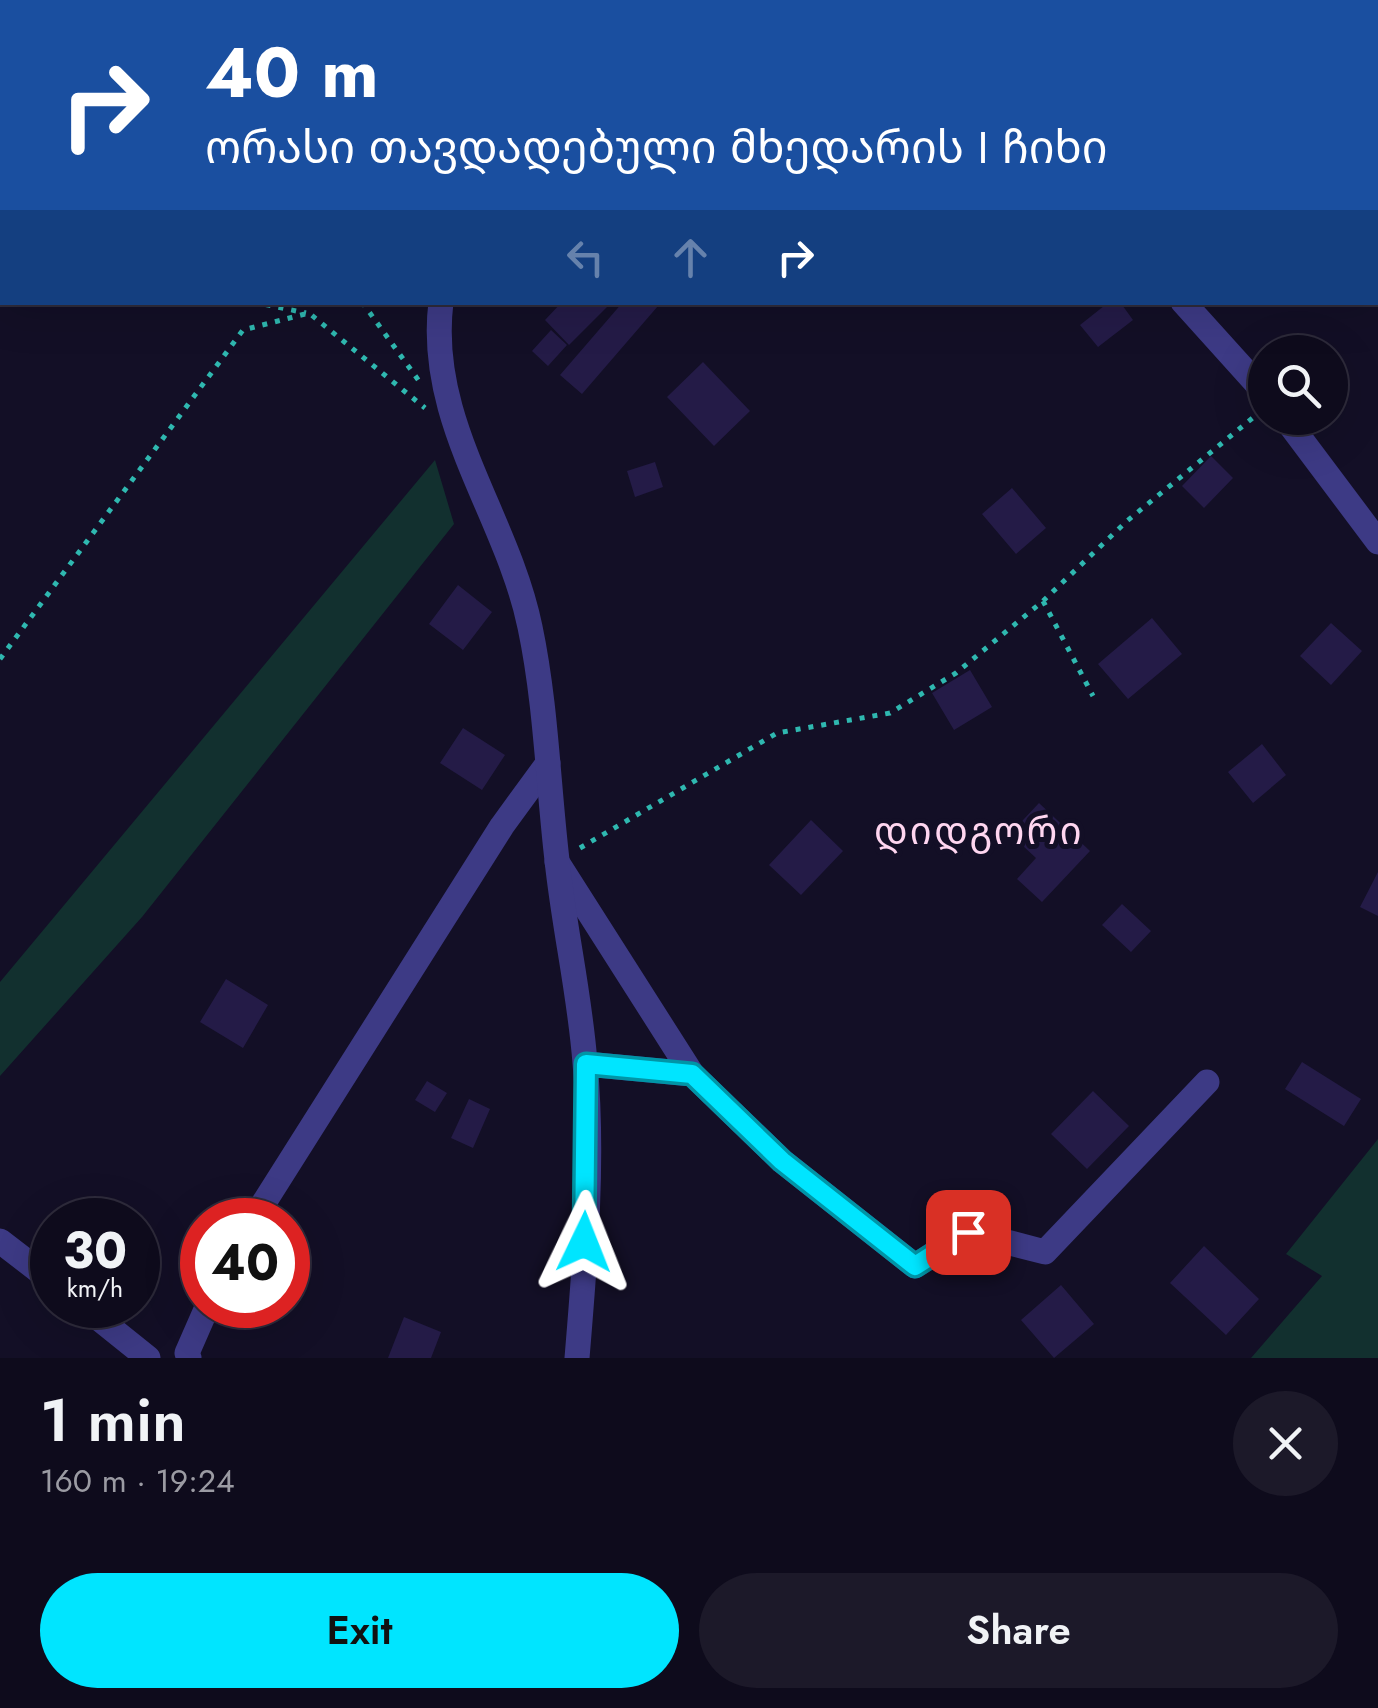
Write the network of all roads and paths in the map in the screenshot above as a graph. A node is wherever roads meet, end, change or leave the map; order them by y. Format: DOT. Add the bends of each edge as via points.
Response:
graph roads {
  1 [pos="267,305"];
  2 [pos="364,305"];
  3 [pos="441,305"];
  4 [pos="1193,307"];
  5 [pos="308,313"];
  6 [pos="1248,372"];
  7 [pos="419,382"];
  8 [pos="1248,422"];
  9 [pos="454,430"];
  10 [pos="1298,435"];
  11 [pos="1378,542"];
  12 [pos="1043,601"];
  13 [pos="0,659"];
  14 [pos="1093,696"];
  15 [pos="548,763"];
  16 [pos="557,862"];
  17 [pos="586,1064"];
  18 [pos="692,1074"];
  19 [pos="1207,1082"];
  20 [pos="267,1198"];
  21 [pos="0,1241"];
  22 [pos="30,1264"];
  23 [pos="111,1328"];
  24 [pos="198,1328"];
  25 [pos="148,1358"];
  26 [pos="189,1358"];
  27 [pos="576,1358"];
  1 -- 5 [label="path"];
  2 -- 7 [label="path"];
  3 -- 9 [label="street"];
  4 -- 6 [label="street"];
  5 -- 9 [label="path"];
  5 -- 13 [label="path" via="242,330"];
  8 -- 12 [label="path"];
  9 -- 15 [label="street" via="514,562 531,629"];
  10 -- 11 [label="street"];
  12 -- 14 [label="path"];
  12 -- 16 [label="path" via="956,673 890,713 777,733"];
  15 -- 16 [label="street"];
  15 -- 20 [label="street"];
  16 -- 17 [label="street"];
  16 -- 18 [label="street"];
  17 -- 18 [label="street"];
  17 -- 27 [label="street"];
  18 -- 19 [label="street" via="782,1161 915,1266 968,1232 1045,1252"];
  21 -- 22 [label="street"];
  23 -- 25 [label="street"];
  24 -- 26 [label="street"];
}
